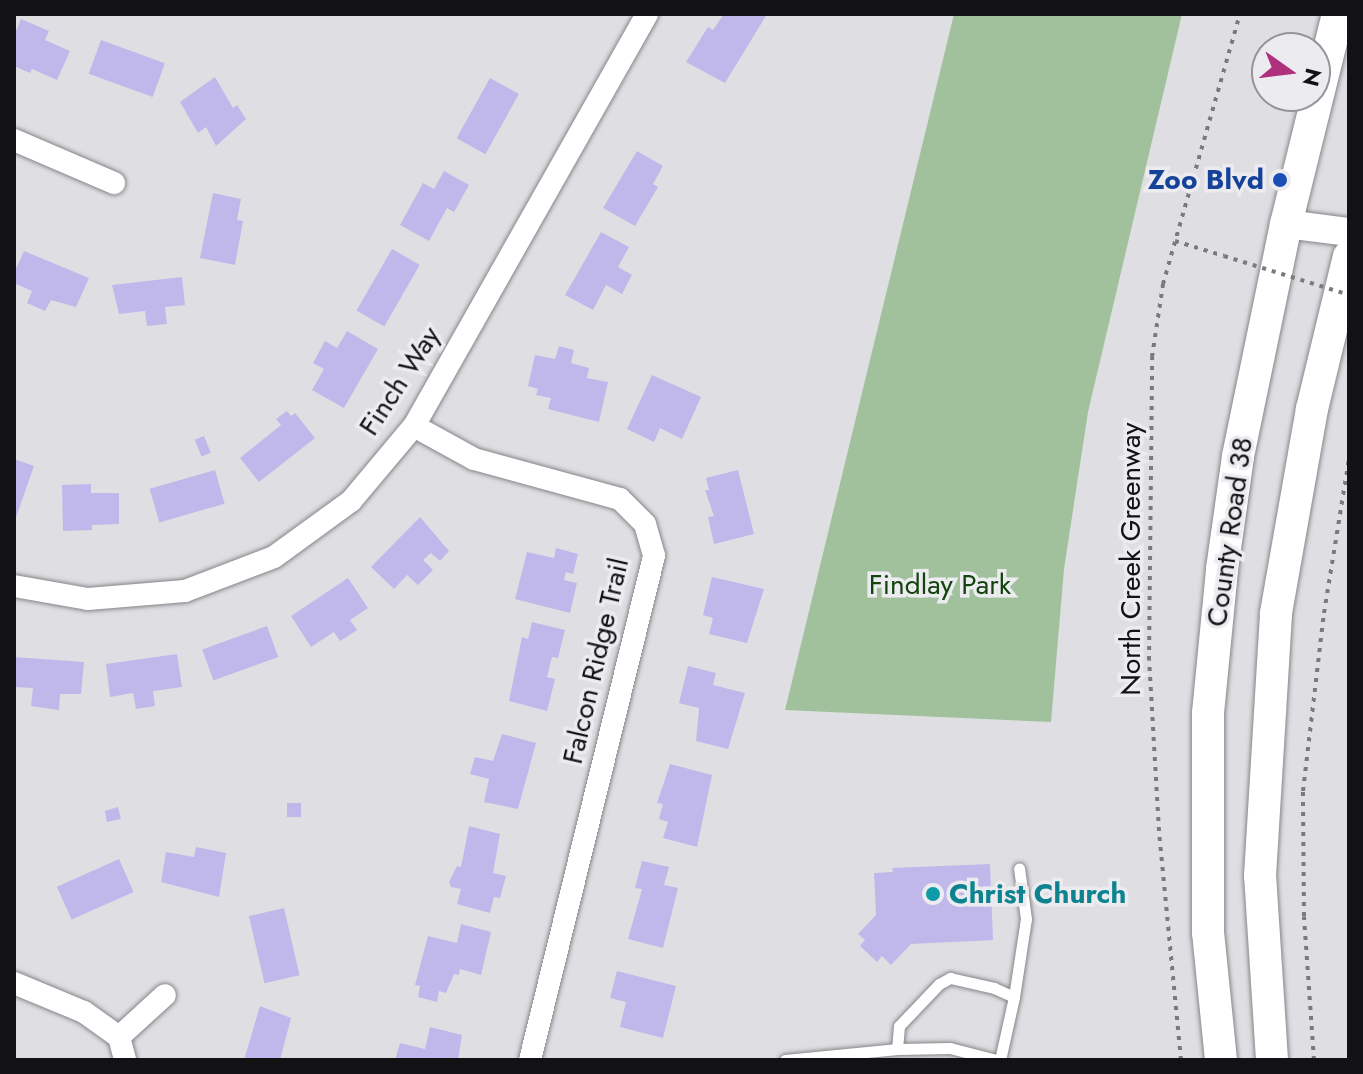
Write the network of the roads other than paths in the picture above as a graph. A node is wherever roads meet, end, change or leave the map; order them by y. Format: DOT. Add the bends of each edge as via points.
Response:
graph roads {
  1 [pos="647,14"];
  2 [pos="1338,14"];
  3 [pos="14,140"];
  4 [pos="114,183"];
  5 [pos="1286,224"];
  6 [pos="1349,232"];
  7 [pos="1349,256"];
  8 [pos="414,426"];
  9 [pos="14,586"];
  10 [pos="1019,868"];
  11 [pos="14,983"];
  12 [pos="165,995"];
  13 [pos="1014,997"];
  14 [pos="119,1037"];
  15 [pos="897,1049"];
  16 [pos="125,1060"];
  17 [pos="530,1060"];
  18 [pos="785,1060"];
  19 [pos="998,1060"];
  20 [pos="1221,1060"];
  21 [pos="1272,1060"];
  1 -- 8 [label="street, Finch Way"];
  2 -- 5 [label="main road, County Road 38"];
  3 -- 4 [label="street"];
  5 -- 6 [label="street"];
  5 -- 20 [label="main road, County Road 38" via="1238,456 1208,713 1208,933"];
  7 -- 21 [label="main road, County Road 38" via="1312,409 1276,613 1260,876"];
  8 -- 9 [label="street, Finch Way" via="351,501 274,557 185,591 88,599"];
  8 -- 17 [label="street, Falcon Ridge Trail" via="474,459 620,499 645,524 654,556"];
  10 -- 13 [label="lane" via="1026,919"];
  11 -- 14 [label="street" via="84,1012"];
  12 -- 14 [label="street"];
  13 -- 15 [label="lane" via="950,978 899,1026"];
  13 -- 19 [label="lane"];
  14 -- 16 [label="street"];
  15 -- 18 [label="lane"];
  15 -- 19 [label="lane" via="950,1048"];
}
